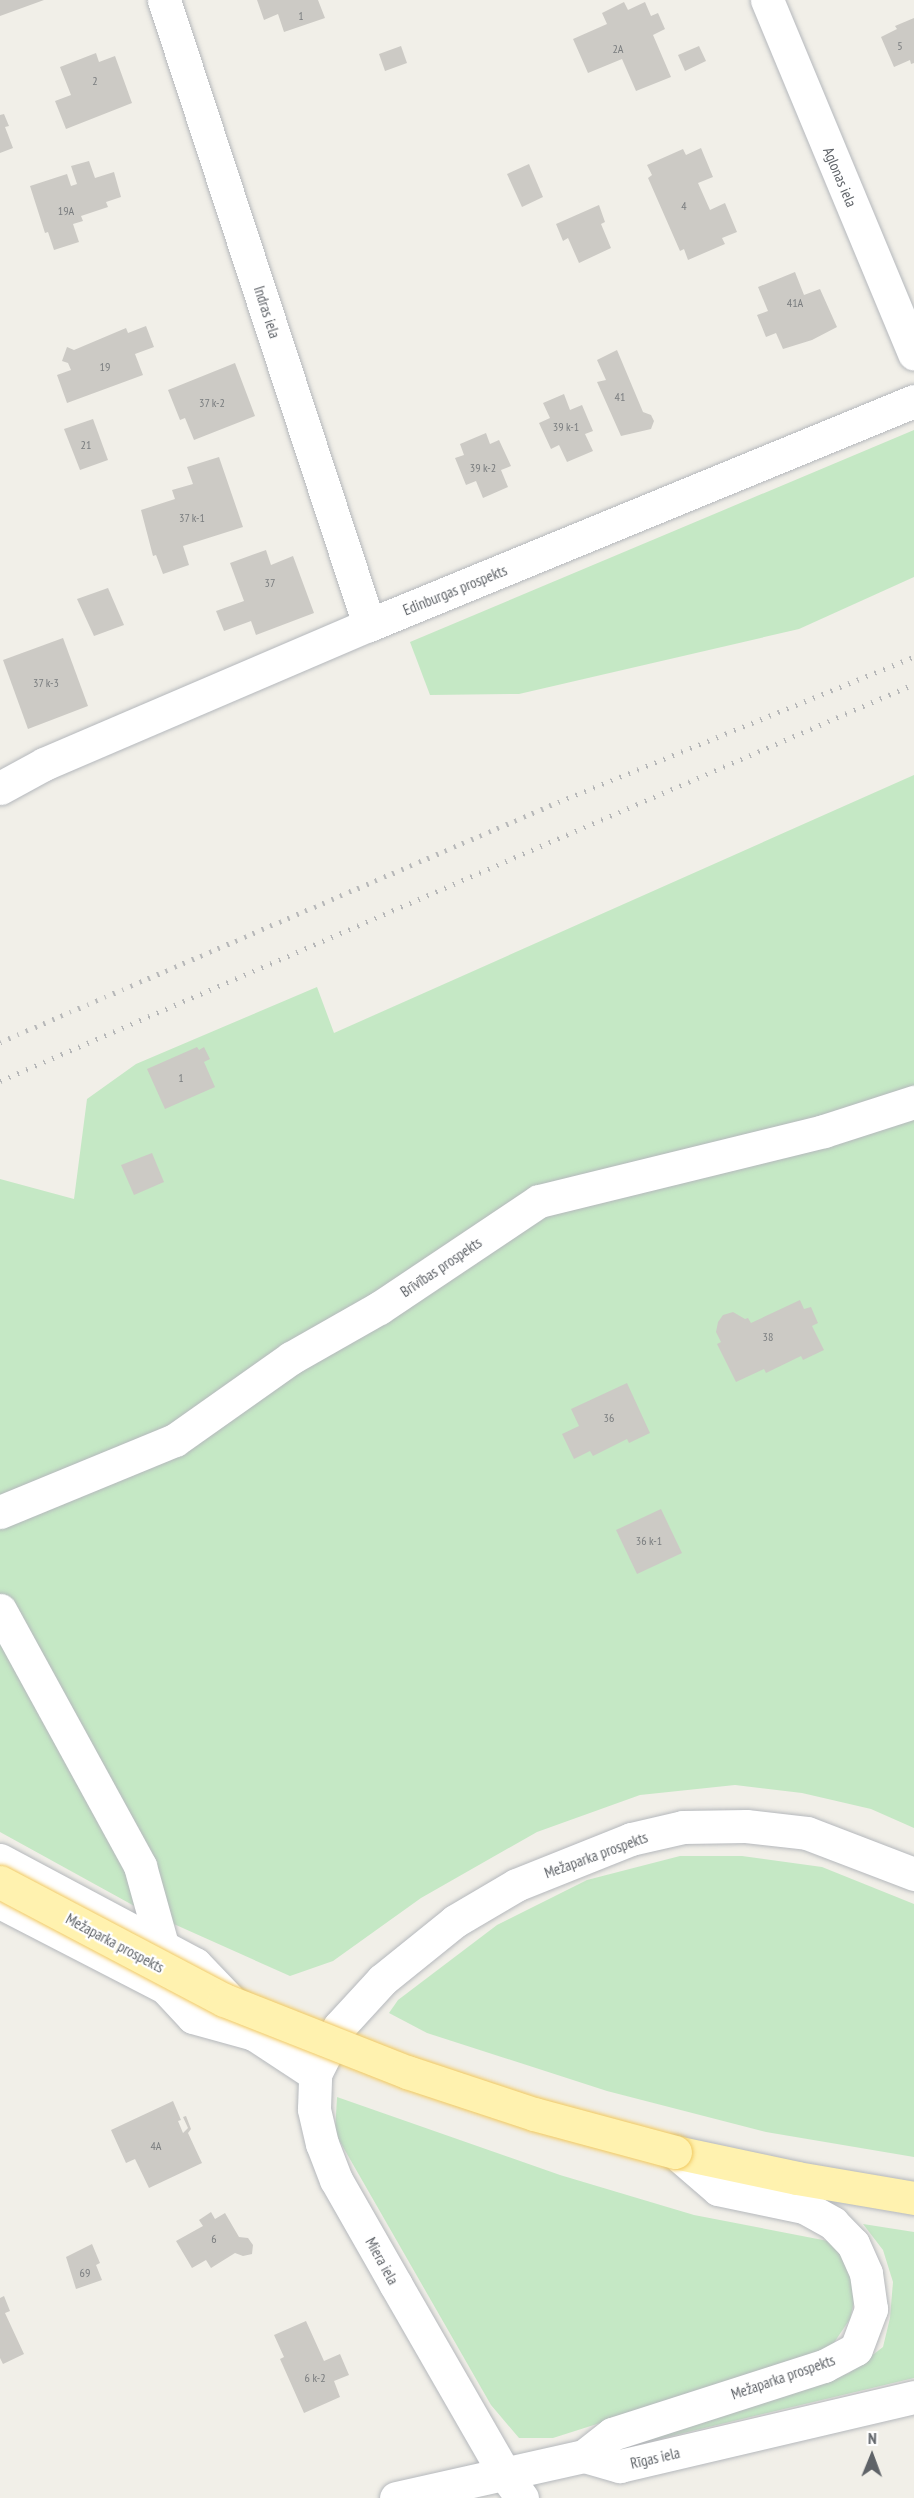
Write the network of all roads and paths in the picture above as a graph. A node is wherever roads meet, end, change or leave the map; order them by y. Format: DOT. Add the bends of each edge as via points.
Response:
graph roads {
  1 [pos="164,0"];
  2 [pos="767,0"];
  3 [pos="914,354"];
  4 [pos="914,401"];
  5 [pos="369,625"];
  6 [pos="0,788"];
  7 [pos="914,1102"];
  8 [pos="0,1512"];
  9 [pos="0,1610"];
  10 [pos="0,1860"];
  11 [pos="914,1874"];
  12 [pos="0,1882"];
  13 [pos="0,1902"];
  14 [pos="159,1933"];
  15 [pos="165,1987"];
  16 [pos="254,2034"];
  17 [pos="315,2074"];
  18 [pos="675,2152"];
  19 [pos="914,2198"];
  20 [pos="914,2397"];
  21 [pos="584,2456"];
  22 [pos="513,2485"];
  23 [pos="396,2498"];
  1 -- 5 [label="street, Indras iela"];
  2 -- 3 [label="street, Aglonas iela"];
  4 -- 5 [label="street, Edinburgas prospekts"];
  5 -- 6 [label="street, Edinburgas prospekts" via="44,764"];
  7 -- 8 [label="street, Brīvības prospekts" via="824,1131 539,1201 379,1308 291,1358 175,1440"];
  9 -- 14 [label="street" via="140,1866"];
  10 -- 14 [label="street"];
  11 -- 17 [label="street, Mežaparka prospekts" via="807,1833 746,1826 683,1827 631,1839 516,1885 455,1921 382,1980 339,2027"];
  12 -- 18 [label="main road, Mežaparka prospekts, bridge" via="224,2000 418,2075 534,2114"];
  13 -- 15 [label="street"];
  14 -- 15 [label="street"];
  14 -- 16 [label="street" via="240,2011"];
  15 -- 16 [label="street" via="193,2017"];
  16 -- 17 [label="street"];
  17 -- 22 [label="street, Miera iela" via="314,2109 321,2144 336,2180"];
  18 -- 19 [label="main road, Mežaparka prospekts"];
  18 -- 21 [label="street, Mežaparka prospekts" via="718,2189 804,2207 832,2223 853,2244 866,2273 872,2309 856,2349 832,2362 612,2434"];
  20 -- 21 [label="street, Rīgas iela" via="620,2466"];
  21 -- 22 [label="street, Rīgas iela"];
  22 -- 23 [label="street, Rīgas iela"];
}
